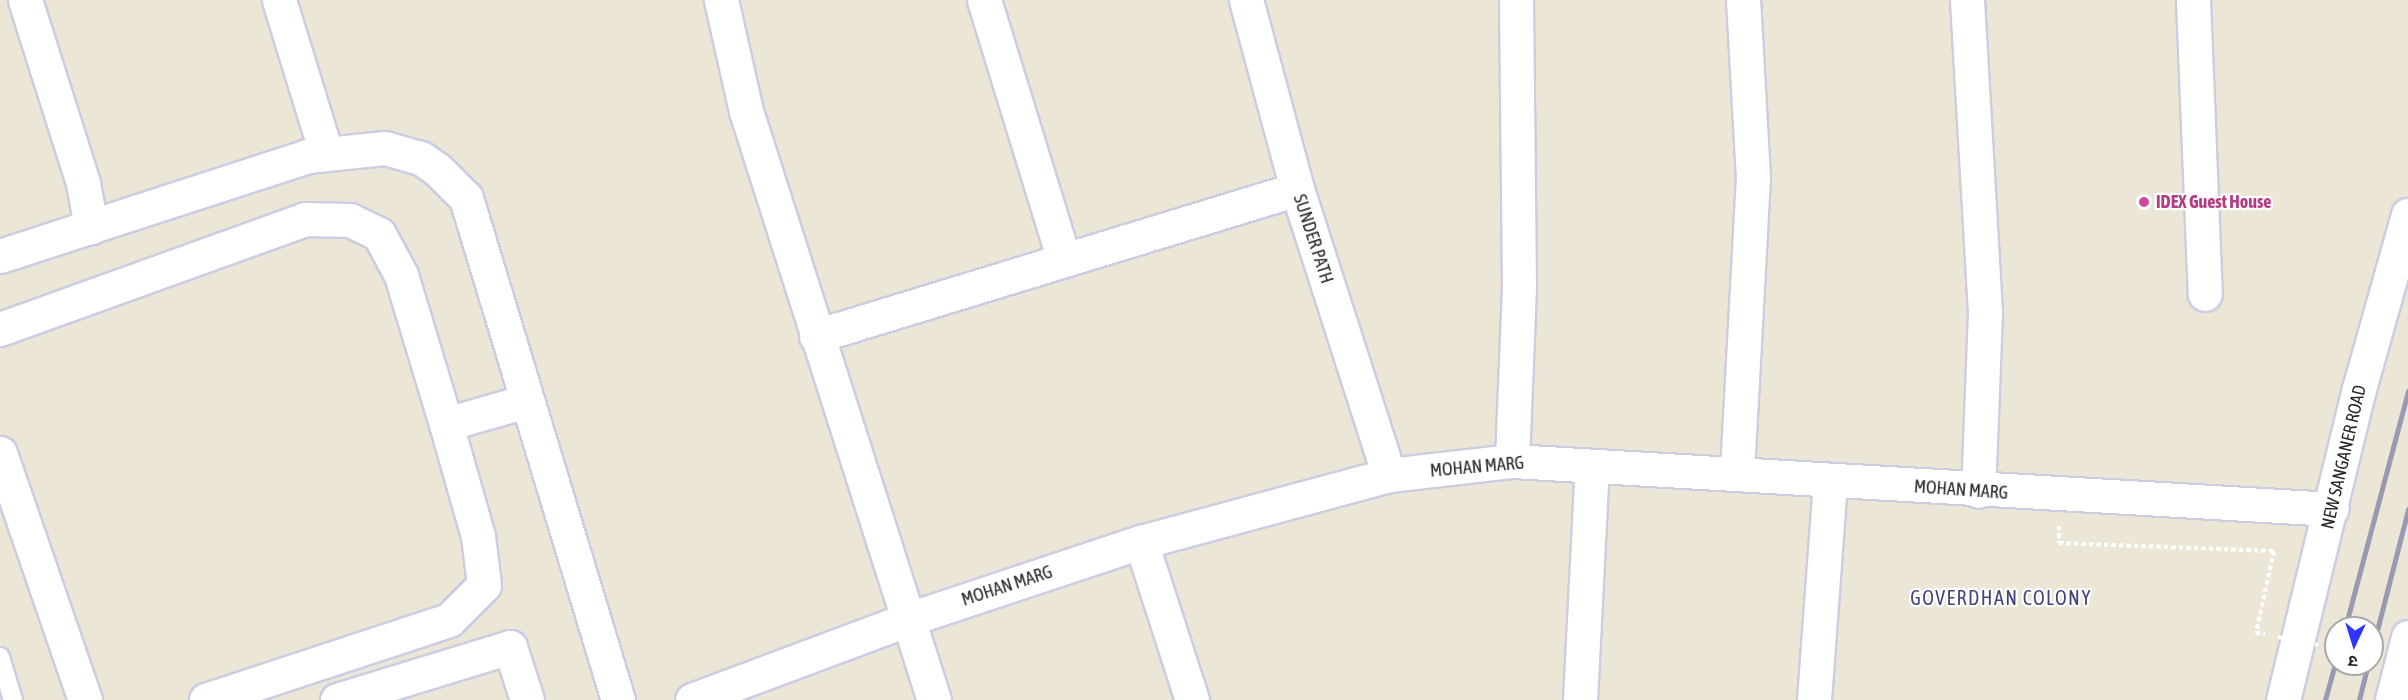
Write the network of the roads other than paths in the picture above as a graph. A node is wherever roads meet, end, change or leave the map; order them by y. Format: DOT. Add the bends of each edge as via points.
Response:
graph roads {
  1 [pos="25,0"];
  2 [pos="279,0"];
  3 [pos="721,0"];
  4 [pos="984,0"];
  5 [pos="1246,0"];
  6 [pos="1516,0"];
  7 [pos="1743,0"];
  8 [pos="1967,0"];
  9 [pos="2193,0"];
  10 [pos="326,153"];
  11 [pos="1297,189"];
  12 [pos="2408,215"];
  13 [pos="91,226"];
  14 [pos="0,256"];
  15 [pos="1063,256"];
  16 [pos="2205,294"];
  17 [pos="0,329"];
  18 [pos="816,336"];
  19 [pos="527,401"];
  20 [pos="446,424"];
  21 [pos="0,453"];
  22 [pos="1512,461"];
  23 [pos="1592,466"];
  24 [pos="1737,472"];
  25 [pos="1389,475"];
  26 [pos="1830,481"];
  27 [pos="1978,491"];
  28 [pos="2332,509"];
  29 [pos="1141,542"];
  30 [pos="909,619"];
  31 [pos="2408,637"];
  32 [pos="0,657"];
  33 [pos="13,700"];
  34 [pos="85,700"];
  35 [pos="206,700"];
  36 [pos="337,700"];
  37 [pos="527,700"];
  38 [pos="618,700"];
  39 [pos="692,700"];
  40 [pos="934,700"];
  41 [pos="1192,700"];
  42 [pos="1580,700"];
  43 [pos="1814,700"];
  44 [pos="2283,700"];
  45 [pos="2392,700"];
  1 -- 13 [label="street" via="83,183"];
  2 -- 10 [label="street"];
  3 -- 18 [label="street" via="746,111"];
  4 -- 15 [label="street"];
  5 -- 11 [label="street, SUNDER PATH"];
  6 -- 22 [label="street" via="1519,285"];
  7 -- 24 [label="street" via="1753,178"];
  8 -- 27 [label="street" via="1985,312"];
  9 -- 16 [label="street"];
  10 -- 13 [label="street"];
  10 -- 19 [label="street" via="385,148 421,158 466,198"];
  11 -- 15 [label="street"];
  11 -- 25 [label="street, SUNDER PATH"];
  12 -- 28 [label="street, NEW SANGANER ROAD" via="2359,388"];
  13 -- 14 [label="street"];
  15 -- 18 [label="street"];
  17 -- 20 [label="street" via="305,219 350,220 379,234 401,275"];
  18 -- 30 [label="street"];
  19 -- 20 [label="street"];
  19 -- 38 [label="street"];
  20 -- 35 [label="street" via="478,536 483,585 449,621"];
  21 -- 34 [label="street"];
  22 -- 23 [label="street, MOHAN MARG"];
  22 -- 25 [label="street, MOHAN MARG"];
  23 -- 24 [label="street, MOHAN MARG"];
  23 -- 42 [label="street"];
  24 -- 26 [label="street, MOHAN MARG"];
  25 -- 29 [label="street, MOHAN MARG"];
  26 -- 27 [label="street, MOHAN MARG"];
  26 -- 43 [label="street"];
  27 -- 28 [label="street, MOHAN MARG"];
  28 -- 44 [label="street, NEW SANGANER ROAD"];
  29 -- 30 [label="street, MOHAN MARG"];
  29 -- 41 [label="street"];
  30 -- 39 [label="street, MOHAN MARG"];
  30 -- 40 [label="street"];
  31 -- 45 [label="street"];
  32 -- 33 [label="lane"];
  36 -- 37 [label="street" via="510,647"];
}
